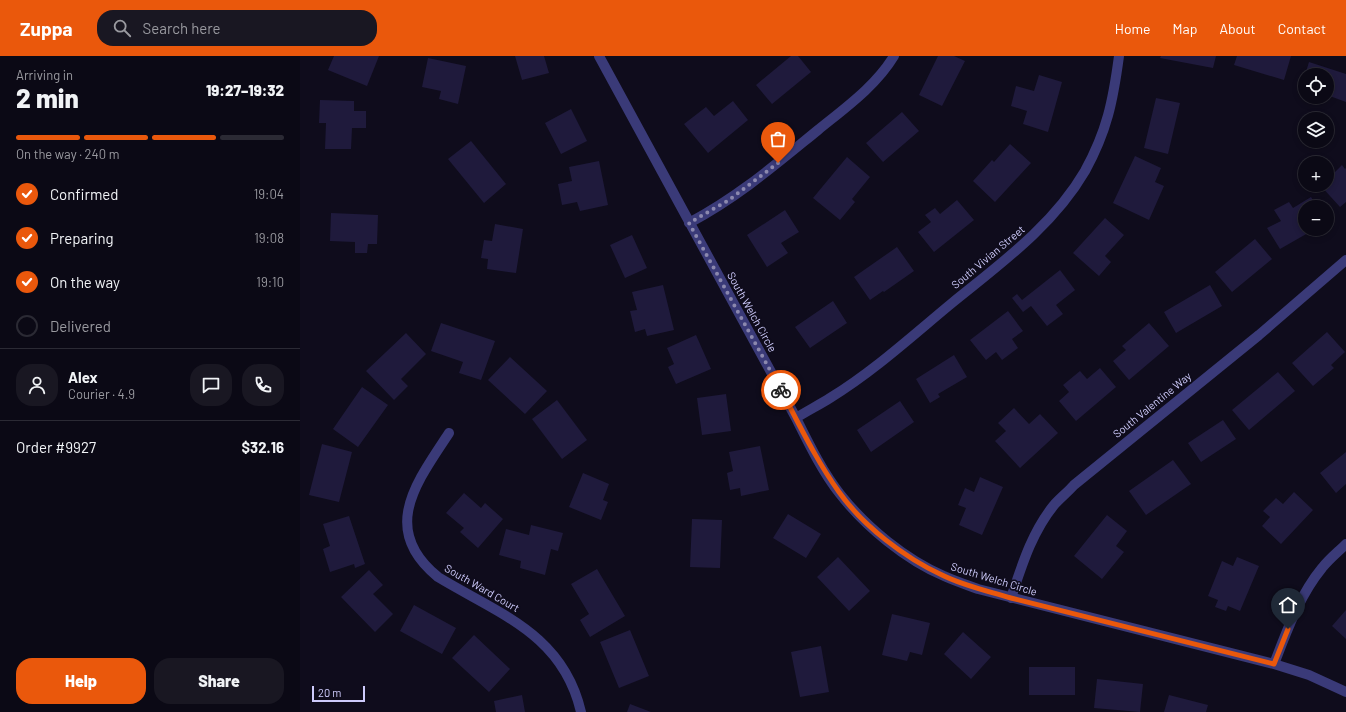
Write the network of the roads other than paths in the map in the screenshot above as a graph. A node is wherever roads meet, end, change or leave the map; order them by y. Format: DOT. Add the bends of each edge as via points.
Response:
graph roads {
  1 [pos="599,56"];
  2 [pos="894,56"];
  3 [pos="1119,56"];
  4 [pos="689,223"];
  5 [pos="1346,260"];
  6 [pos="796,418"];
  7 [pos="449,432"];
  8 [pos="1346,544"];
  9 [pos="1011,598"];
  10 [pos="1274,664"];
  11 [pos="1346,692"];
  12 [pos="581,712"];
  1 -- 4 [label="street, South Welch Circle"];
  2 -- 4 [label="street" via="878,79 772,168 729,200"];
  3 -- 6 [label="street, South Vivian Street" via="1114,97 1104,131 1084,172 1059,207 1018,249 873,368"];
  4 -- 6 [label="street, South Welch Circle"];
  5 -- 9 [label="street, South Valentine Way" via="1259,335 1074,485 1054,505 1031,542"];
  6 -- 9 [label="street, South Welch Circle" via="812,450 840,494 882,537 943,576"];
  7 -- 12 [label="street, South Ward Court" via="413,491 406,522 410,542 428,569 438,577 519,624 546,645 573,687"];
  8 -- 10 [label="street" via="1322,568 1300,602"];
  9 -- 10 [label="street, South Welch Circle"];
  10 -- 11 [label="street, South Welch Circle" via="1309,675"];
}
